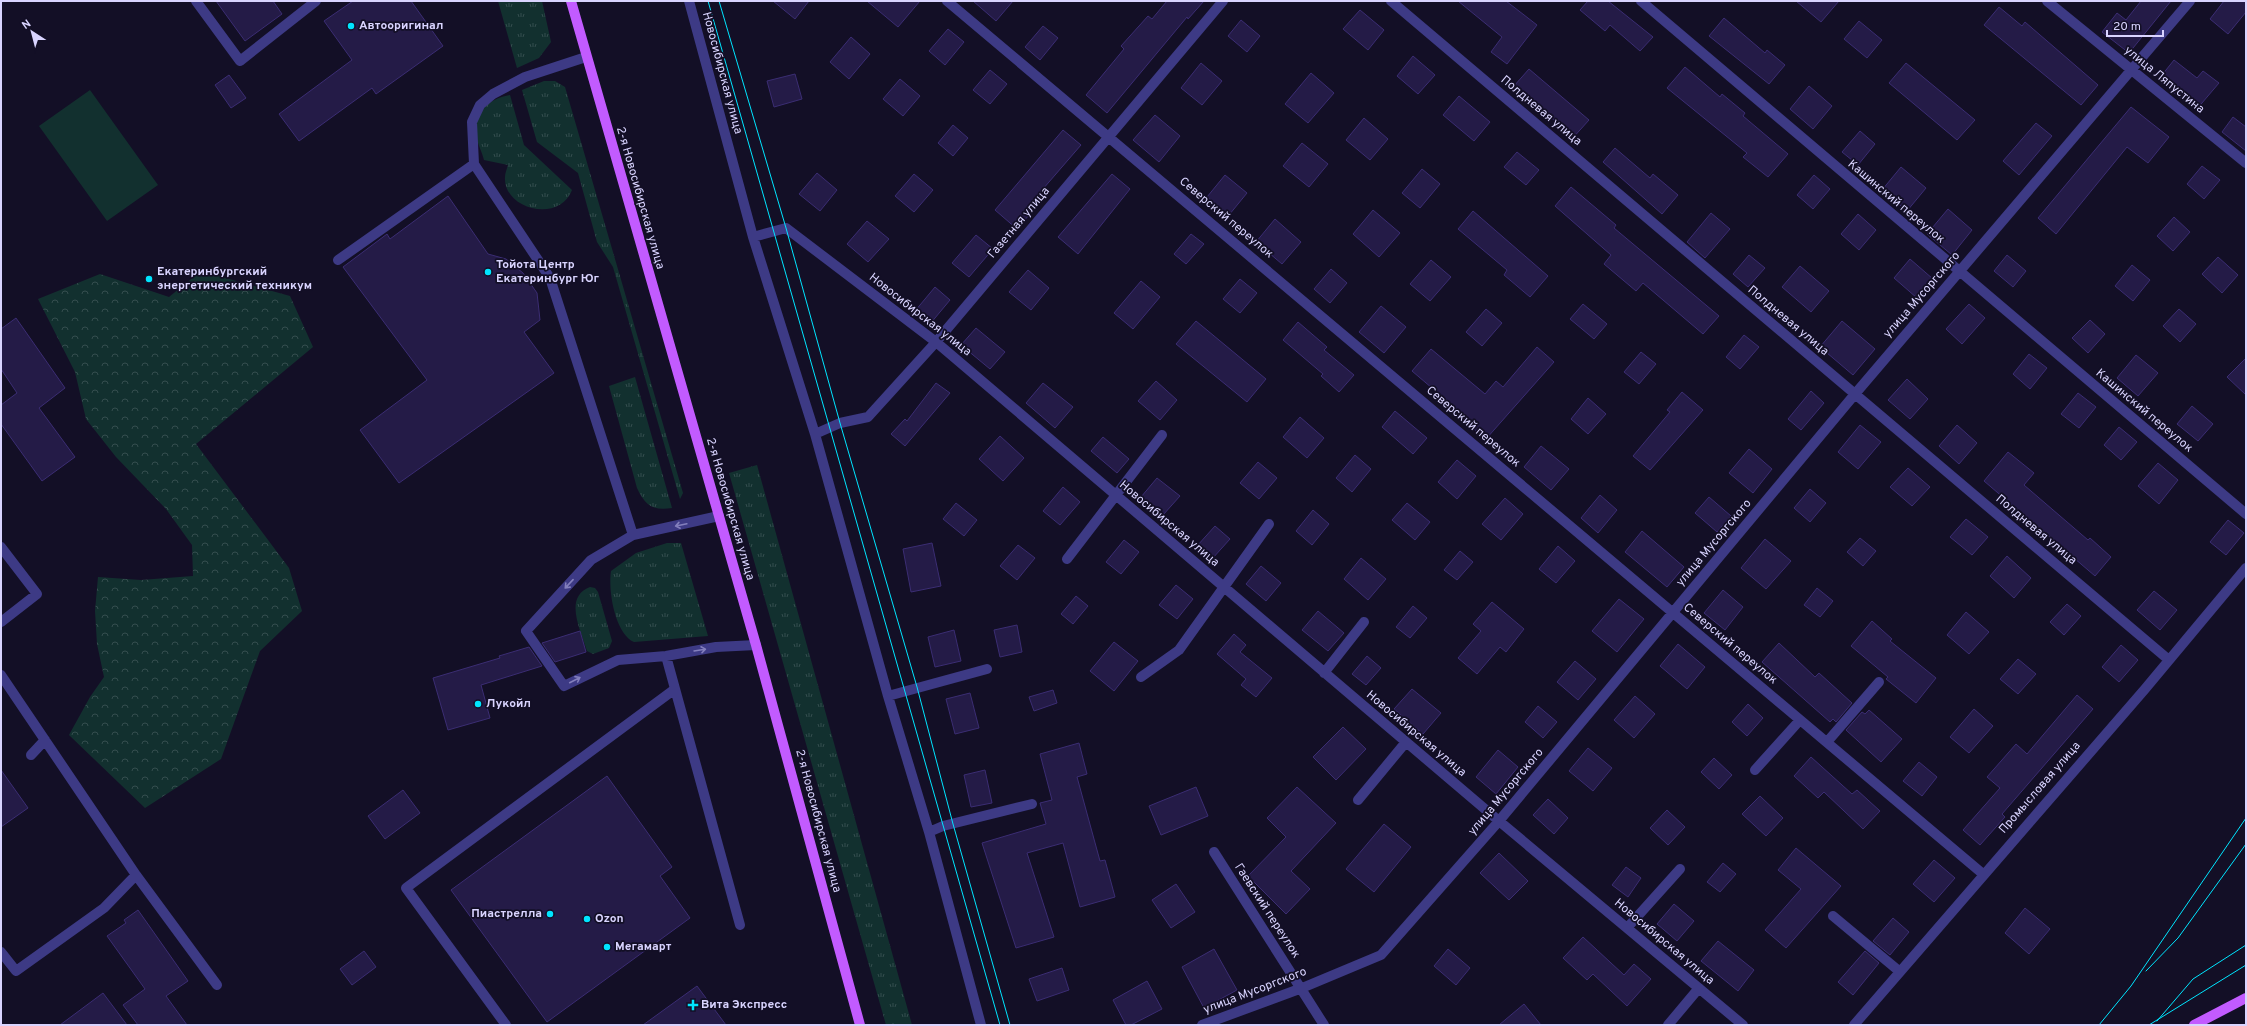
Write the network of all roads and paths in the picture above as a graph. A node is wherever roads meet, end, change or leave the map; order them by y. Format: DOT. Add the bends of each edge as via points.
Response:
graph roads {
  1 [pos="196,1"];
  2 [pos="316,1"];
  3 [pos="571,1"];
  4 [pos="689,1"];
  5 [pos="947,1"];
  6 [pos="1223,1"];
  7 [pos="1391,1"];
  8 [pos="1641,1"];
  9 [pos="2047,1"];
  10 [pos="2190,1"];
  11 [pos="586,57"];
  12 [pos="2132,70"];
  13 [pos="1109,136"];
  14 [pos="2246,163"];
  15 [pos="474,164"];
  16 [pos="753,237"];
  17 [pos="338,260"];
  18 [pos="1959,272"];
  19 [pos="936,342"];
  20 [pos="1855,394"];
  21 [pos="815,434"];
  22 [pos="1162,435"];
  23 [pos="1116,496"];
  24 [pos="2246,514"];
  25 [pos="719,516"];
  26 [pos="1269,524"];
  27 [pos="633,535"];
  28 [pos="1,547"];
  29 [pos="1067,560"];
  30 [pos="2246,568"];
  31 [pos="1224,587"];
  32 [pos="1672,613"];
  33 [pos="1,622"];
  34 [pos="1364,622"];
  35 [pos="756,645"];
  36 [pos="666,656"];
  37 [pos="2169,660"];
  38 [pos="987,669"];
  39 [pos="1324,673"];
  40 [pos="1,675"];
  41 [pos="1141,677"];
  42 [pos="1879,682"];
  43 [pos="675,689"];
  44 [pos="888,696"];
  45 [pos="1800,720"];
  46 [pos="45,740"];
  47 [pos="1406,742"];
  48 [pos="1827,742"];
  49 [pos="31,755"];
  50 [pos="1755,770"];
  51 [pos="1358,800"];
  52 [pos="1032,804"];
  53 [pos="1499,821"];
  54 [pos="929,832"];
  55 [pos="1214,852"];
  56 [pos="1680,869"];
  57 [pos="1983,874"];
  58 [pos="136,875"];
  59 [pos="1834,916"];
  60 [pos="740,925"];
  61 [pos="1626,928"];
  62 [pos="1,952"];
  63 [pos="1899,971"];
  64 [pos="217,985"];
  65 [pos="1302,988"];
  66 [pos="1699,988"];
  67 [pos="2246,998"];
  68 [pos="506,1025"];
  69 [pos="860,1025"];
  70 [pos="981,1025"];
  71 [pos="1202,1025"];
  72 [pos="1324,1025"];
  73 [pos="1668,1025"];
  74 [pos="1743,1025"];
  75 [pos="1854,1025"];
  76 [pos="2194,1025"];
  1 -- 2 [label="street" via="240,60"];
  3 -- 11 [label="main road, 2-я Новосибирская улица"];
  4 -- 16 [label="street, Новосибирская улица"];
  5 -- 13 [label="street, Северский переулок"];
  6 -- 13 [label="street, Газетная улица"];
  7 -- 20 [label="street, Полдневая улица"];
  8 -- 18 [label="street, Кашинский переулок"];
  9 -- 12 [label="street, улица Ляпустина"];
  10 -- 12 [label="street, улица Мусоргского"];
  11 -- 15 [label="street" via="525,77 480,105 472,122"];
  11 -- 25 [label="main road, 2-я Новосибирская улица"];
  12 -- 14 [label="street, улица Ляпустина"];
  12 -- 18 [label="street, улица Мусоргского"];
  13 -- 19 [label="street, Газетная улица"];
  13 -- 32 [label="street, Северский переулок"];
  15 -- 17 [label="street"];
  15 -- 27 [label="street" via="550,278"];
  16 -- 19 [label="street, Новосибирская улица" via="786,228"];
  16 -- 21 [label="street"];
  18 -- 20 [label="street, улица Мусоргского"];
  18 -- 24 [label="street, Кашинский переулок"];
  19 -- 21 [label="street, Газетная улица" via="868,417 840,423"];
  19 -- 23 [label="street, Новосибирская улица"];
  20 -- 32 [label="street, улица Мусоргского"];
  20 -- 37 [label="street, Полдневая улица"];
  21 -- 44 [label="street"];
  22 -- 23 [label="street"];
  23 -- 29 [label="street"];
  23 -- 31 [label="street, Новосибирская улица"];
  25 -- 27 [label="street, one-way"];
  25 -- 35 [label="main road, 2-я Новосибирская улица"];
  26 -- 31 [label="street"];
  27 -- 36 [label="street, one-way" via="591,560 526,631 564,686 618,660"];
  28 -- 33 [label="street" via="38,594"];
  30 -- 37 [label="street, Промысловая улица"];
  31 -- 39 [label="street, Новосибирская улица"];
  31 -- 41 [label="street" via="1179,650"];
  32 -- 45 [label="street, Северский переулок"];
  32 -- 53 [label="street, улица Мусоргского"];
  34 -- 39 [label="street"];
  36 -- 35 [label="street, one-way" via="716,647"];
  35 -- 69 [label="main road, 2-я Новосибирская улица"];
  36 -- 43 [label="street"];
  37 -- 57 [label="street, Промысловая улица"];
  38 -- 44 [label="street"];
  39 -- 47 [label="street, Новосибирская улица"];
  40 -- 46 [label="street"];
  42 -- 48 [label="street"];
  43 -- 60 [label="street"];
  43 -- 68 [label="street" via="406,888"];
  44 -- 54 [label="street"];
  45 -- 48 [label="street, Северский переулок"];
  45 -- 50 [label="street"];
  46 -- 49 [label="street"];
  46 -- 58 [label="street"];
  47 -- 51 [label="street"];
  47 -- 53 [label="street, Новосибирская улица"];
  48 -- 57 [label="street, Северский переулок"];
  52 -- 54 [label="street" via="943,826"];
  53 -- 61 [label="street, Новосибирская улица"];
  53 -- 65 [label="street, улица Мусоргского" via="1381,955"];
  54 -- 70 [label="street"];
  55 -- 65 [label="street, Гаевский переулок"];
  56 -- 61 [label="street"];
  57 -- 63 [label="street, Промысловая улица"];
  58 -- 62 [label="street" via="104,908 16,971"];
  58 -- 64 [label="street"];
  59 -- 63 [label="street"];
  61 -- 66 [label="street, Новосибирская улица"];
  63 -- 75 [label="street, Промысловая улица"];
  65 -- 71 [label="street, улица Мусоргского"];
  65 -- 72 [label="street, Гаевский переулок"];
  66 -- 73 [label="street"];
  66 -- 74 [label="street, Новосибирская улица"];
  67 -- 76 [label="main road"];
}
